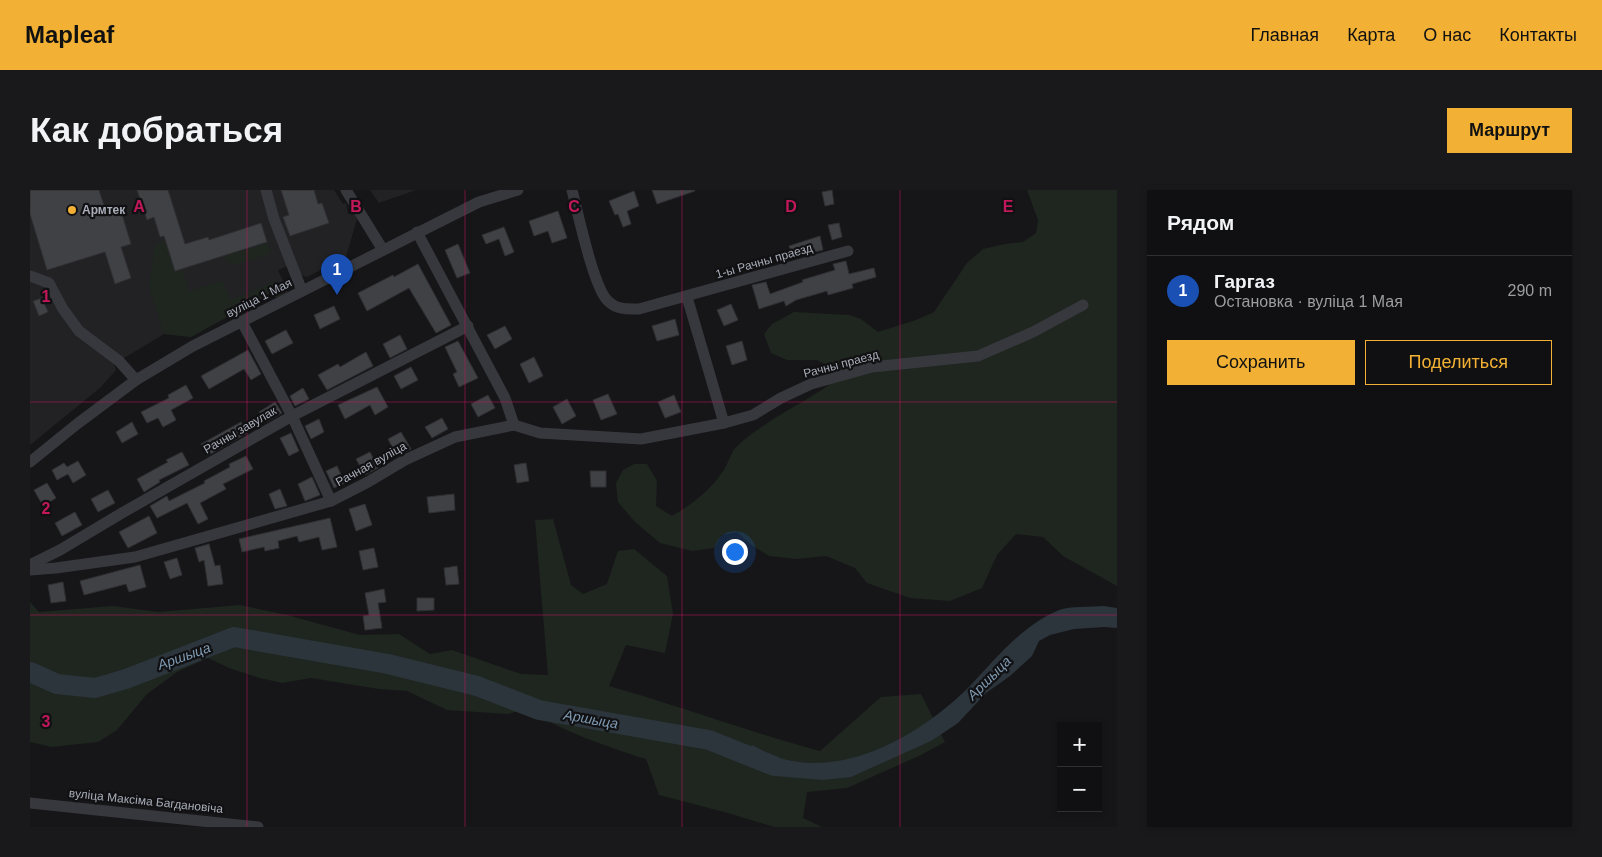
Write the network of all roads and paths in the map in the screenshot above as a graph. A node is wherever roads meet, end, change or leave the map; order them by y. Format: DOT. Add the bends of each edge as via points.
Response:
graph roads {
  1 [pos="266,190"];
  2 [pos="346,190"];
  3 [pos="518,190"];
  4 [pos="572,190"];
  5 [pos="417,232"];
  6 [pos="383,250"];
  7 [pos="848,251"];
  8 [pos="30,276"];
  9 [pos="302,292"];
  10 [pos="687,296"];
  11 [pos="1083,305"];
  12 [pos="242,322"];
  13 [pos="468,326"];
  14 [pos="136,380"];
  15 [pos="292,416"];
  16 [pos="724,423"];
  17 [pos="514,426"];
  18 [pos="30,462"];
  19 [pos="331,501"];
  20 [pos="30,565"];
  21 [pos="30,570"];
  22 [pos="30,803"];
  23 [pos="258,827"];
  1 -- 9 [label="street"];
  2 -- 6 [label="street"];
  3 -- 5 [label="street, вуліца 1 Мая" via="479,202"];
  4 -- 10 [label="street, 1-ы Рачны праезд" via="598,285 607,300 620,309 639,309"];
  5 -- 6 [label="street, вуліца 1 Мая"];
  5 -- 13 [label="street"];
  6 -- 9 [label="street, вуліца 1 Мая"];
  7 -- 10 [label="street, 1-ы Рачны праезд"];
  8 -- 14 [label="street" via="49,284 79,331 119,361"];
  9 -- 12 [label="street, вуліца 1 Мая"];
  10 -- 16 [label="street"];
  11 -- 16 [label="street, Рачны праезд" via="978,356 872,367 811,384 753,415"];
  12 -- 14 [label="street, вуліца 1 Мая"];
  12 -- 15 [label="street"];
  13 -- 15 [label="street, Рачны завулак"];
  13 -- 17 [label="street" via="505,398"];
  14 -- 18 [label="street, вуліца 1 Мая"];
  15 -- 19 [label="street"];
  15 -- 20 [label="street, Рачны завулак"];
  16 -- 17 [label="street, Рачны праезд" via="641,439 540,433"];
  17 -- 19 [label="street, Рачная вуліца" via="455,437"];
  19 -- 21 [label="street, Рачная вуліца" via="135,557"];
  22 -- 23 [label="street, вуліца Максіма Багдановіча"];
}
